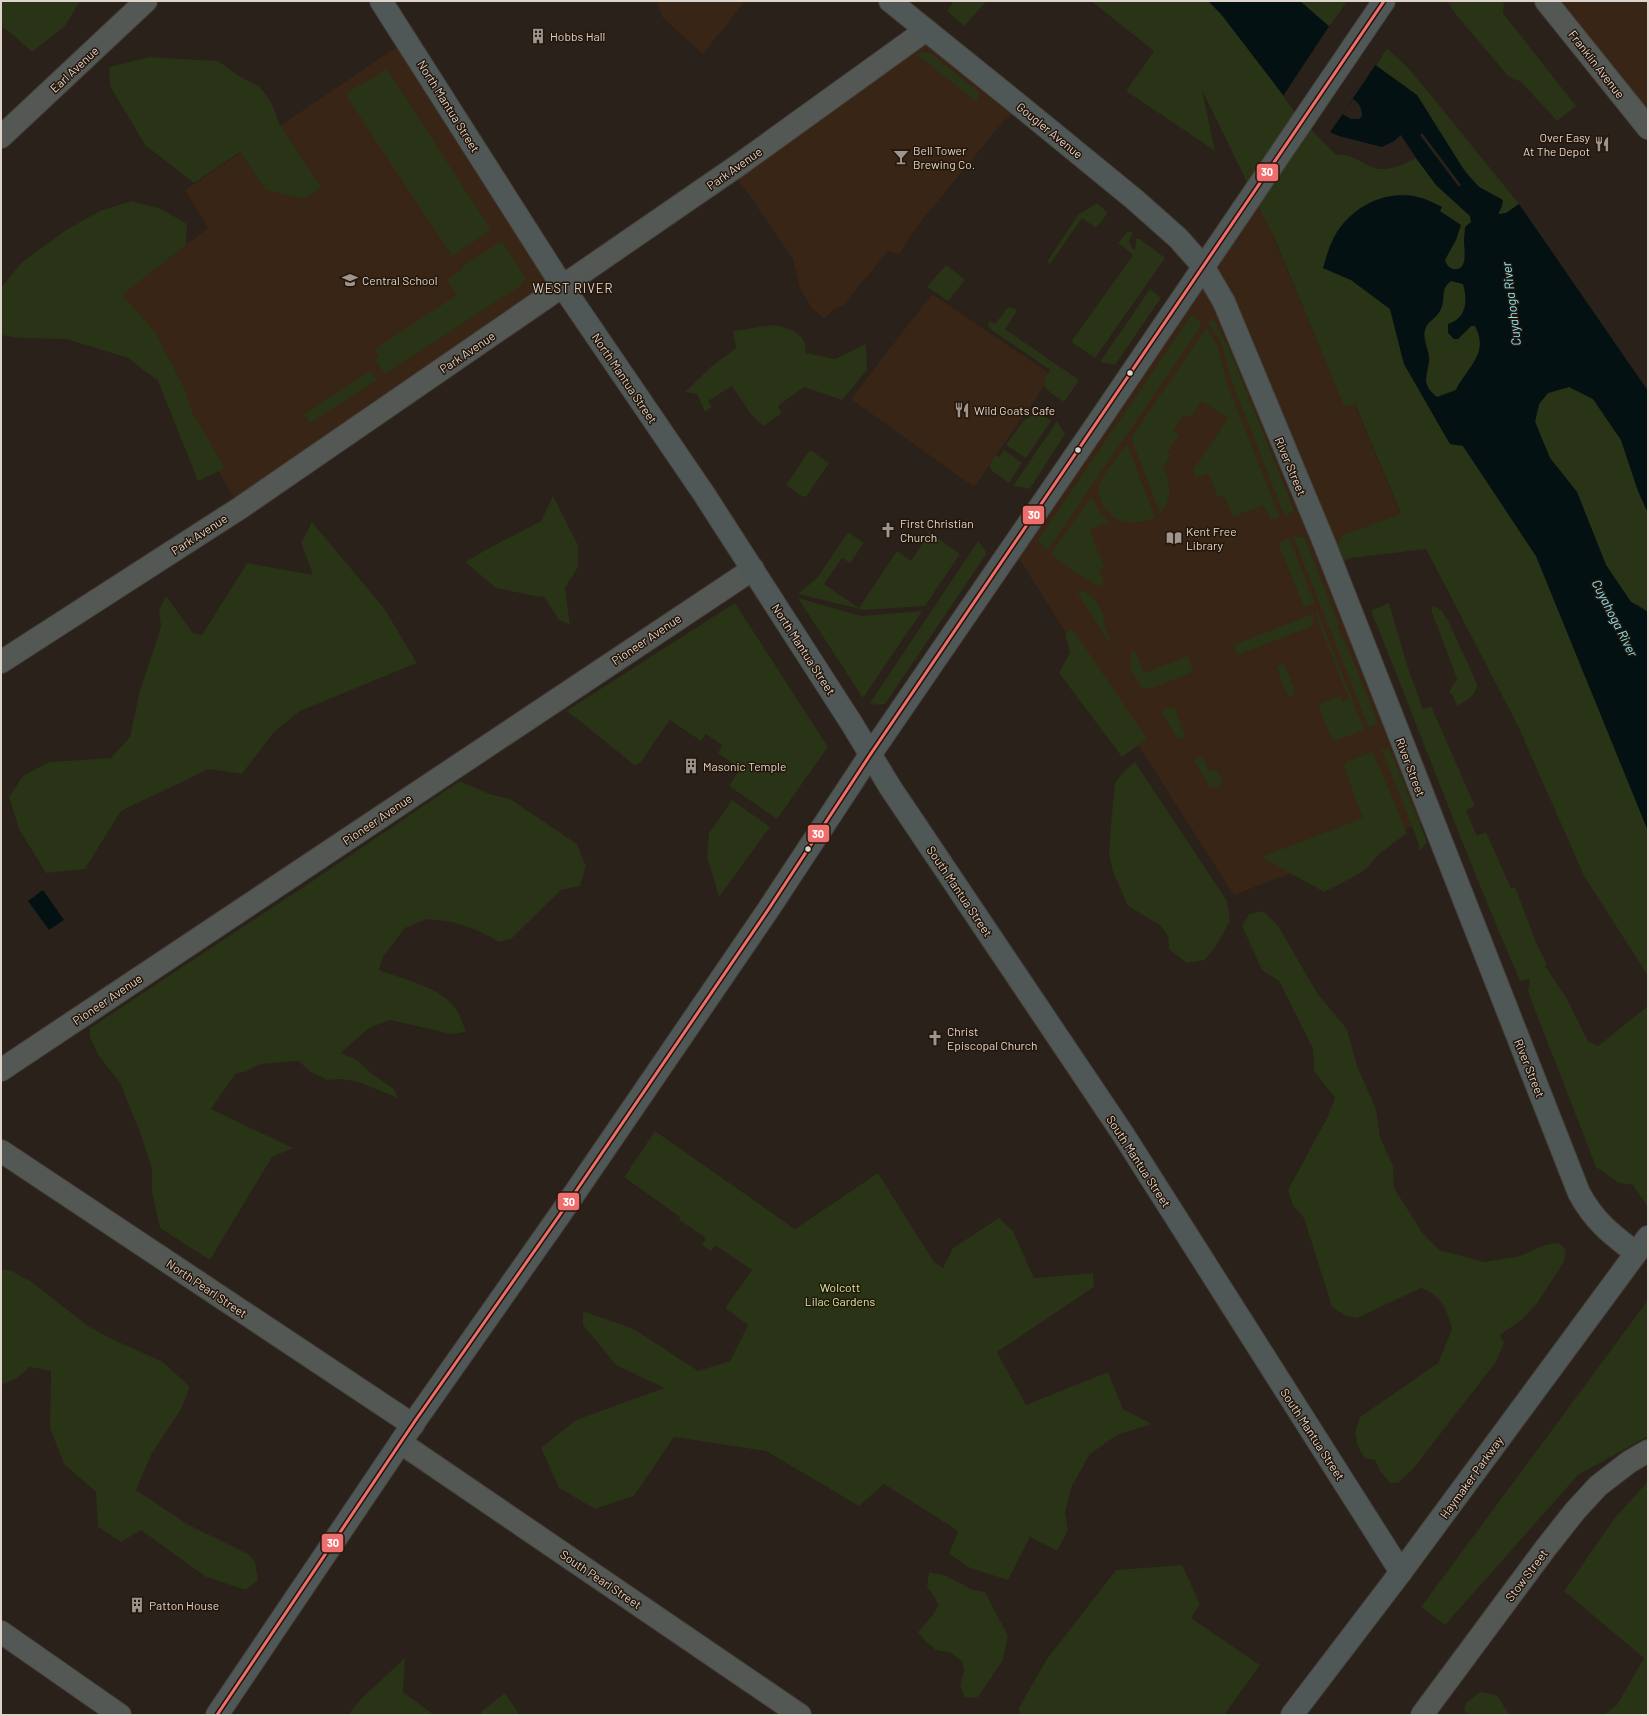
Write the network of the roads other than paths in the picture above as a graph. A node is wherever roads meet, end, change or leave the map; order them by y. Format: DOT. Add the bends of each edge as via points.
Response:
graph roads {
  1 [pos="146,1"];
  2 [pos="382,1"];
  3 [pos="890,1"];
  4 [pos="1384,1"];
  5 [pos="1546,1"];
  6 [pos="926,30"];
  7 [pos="1648,128"];
  8 [pos="1,137"];
  9 [pos="1203,266"];
  10 [pos="563,287"];
  11 [pos="753,569"];
  12 [pos="1,662"];
  13 [pos="870,754"];
  14 [pos="1,1070"];
  15 [pos="1,1151"];
  16 [pos="1642,1245"];
  17 [pos="407,1434"];
  18 [pos="1648,1451"];
  19 [pos="1401,1572"];
  20 [pos="1,1632"];
  21 [pos="120,1715"];
  22 [pos="217,1715"];
  23 [pos="800,1715"];
  24 [pos="1292,1715"];
  25 [pos="1422,1715"];
  1 -- 8 [label="street, Earl Avenue"];
  2 -- 10 [label="main road, North Mantua Street"];
  3 -- 6 [label="main road, Gougler Avenue"];
  4 -- 9 [label="main road"];
  5 -- 7 [label="street, Franklin Avenue"];
  6 -- 9 [label="main road, Gougler Avenue" via="1134,199 1178,238"];
  6 -- 10 [label="street, Park Avenue"];
  9 -- 13 [label="main road"];
  9 -- 16 [label="main road, River Street" via="1224,302 1323,540 1579,1193 1595,1218 1608,1232"];
  10 -- 11 [label="main road, North Mantua Street"];
  10 -- 12 [label="street, Park Avenue" via="240,508"];
  11 -- 13 [label="main road, North Mantua Street"];
  11 -- 14 [label="street, Pioneer Avenue"];
  13 -- 17 [label="main road" via="764,915"];
  13 -- 19 [label="main road, South Mantua Street" via="1123,1134"];
  15 -- 17 [label="street, North Pearl Street"];
  16 -- 19 [label="main road, Haymaker Parkway"];
  17 -- 22 [label="main road"];
  17 -- 23 [label="street, South Pearl Street"];
  18 -- 25 [label="street, Stow Street" via="1598,1486 1575,1512"];
  19 -- 24 [label="main road, Haymaker Parkway"];
  20 -- 21 [label="street"];
}
